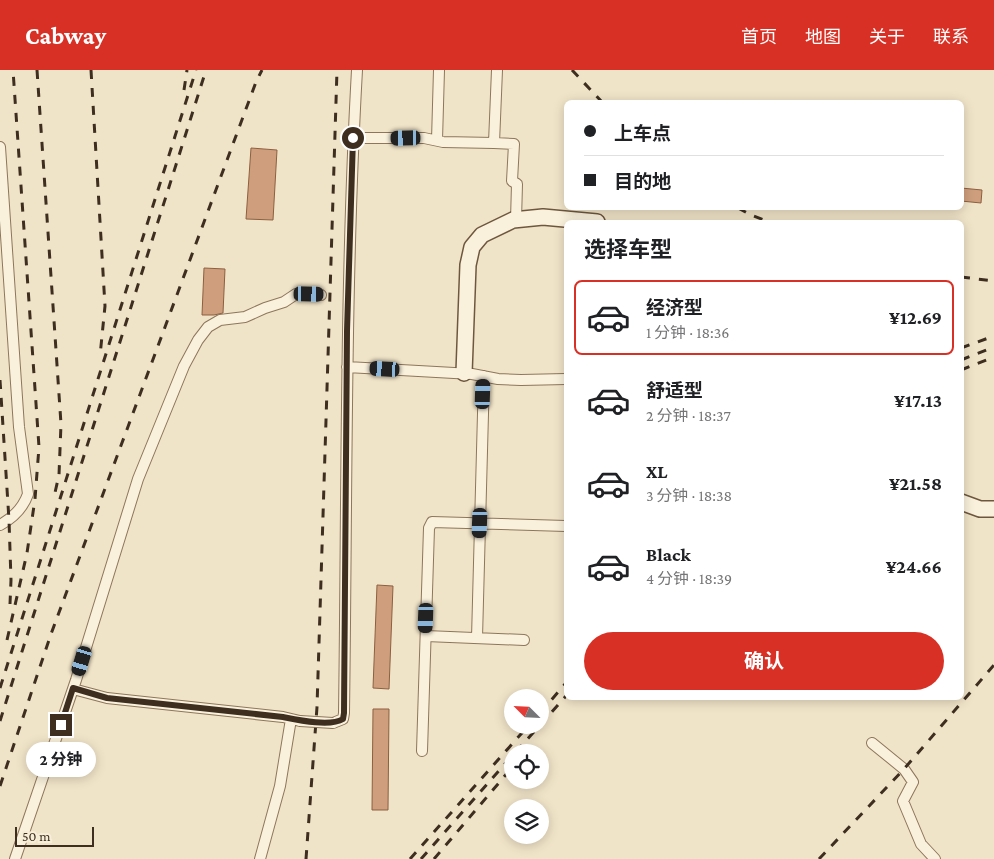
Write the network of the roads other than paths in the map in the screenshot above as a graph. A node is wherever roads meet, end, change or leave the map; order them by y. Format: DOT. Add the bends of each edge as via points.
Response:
graph roads {
  1 [pos="357,70"];
  2 [pos="439,70"];
  3 [pos="497,70"];
  4 [pos="353,138"];
  5 [pos="437,140"];
  6 [pos="494,143"];
  7 [pos="0,147"];
  8 [pos="516,220"];
  9 [pos="575,220"];
  10 [pos="321,295"];
  11 [pos="347,367"];
  12 [pos="464,373"];
  13 [pos="484,376"];
  14 [pos="564,379"];
  15 [pos="964,503"];
  16 [pos="994,508"];
  17 [pos="480,523"];
  18 [pos="0,525"];
  19 [pos="564,526"];
  20 [pos="426,636"];
  21 [pos="477,638"];
  22 [pos="524,640"];
  23 [pos="73,688"];
  24 [pos="296,720"];
  25 [pos="872,744"];
  26 [pos="422,751"];
  27 [pos="15,859"];
  28 [pos="260,859"];
  29 [pos="935,859"];
  1 -- 4 [label="street"];
  2 -- 5 [label="street"];
  3 -- 6 [label="street"];
  4 -- 5 [label="street"];
  4 -- 11 [label="street"];
  5 -- 6 [label="street"];
  6 -- 8 [label="street" via="514,144 512,181 517,184"];
  7 -- 18 [label="street" via="19,426 28,494 17,513"];
  8 -- 9 [label="street" via="543,217"];
  8 -- 12 [label="street" via="482,235 472,247 468,265"];
  10 -- 23 [label="street" via="296,294 245,317 220,320 208,327 198,340 184,366 138,480"];
  11 -- 12 [label="street"];
  11 -- 24 [label="street, bridge" via="344,713 343,719 333,723"];
  12 -- 13 [label="street"];
  13 -- 14 [label="street" via="521,380"];
  13 -- 17 [label="street"];
  15 -- 16 [label="street" via="980,509"];
  17 -- 19 [label="street"];
  17 -- 20 [label="street" via="432,522"];
  17 -- 21 [label="street"];
  20 -- 21 [label="street"];
  20 -- 26 [label="street"];
  21 -- 22 [label="street"];
  23 -- 24 [label="street" via="107,698"];
  23 -- 27 [label="street"];
  24 -- 28 [label="street"];
  25 -- 29 [label="street" via="904,769 913,782 903,801 921,844"];
}
